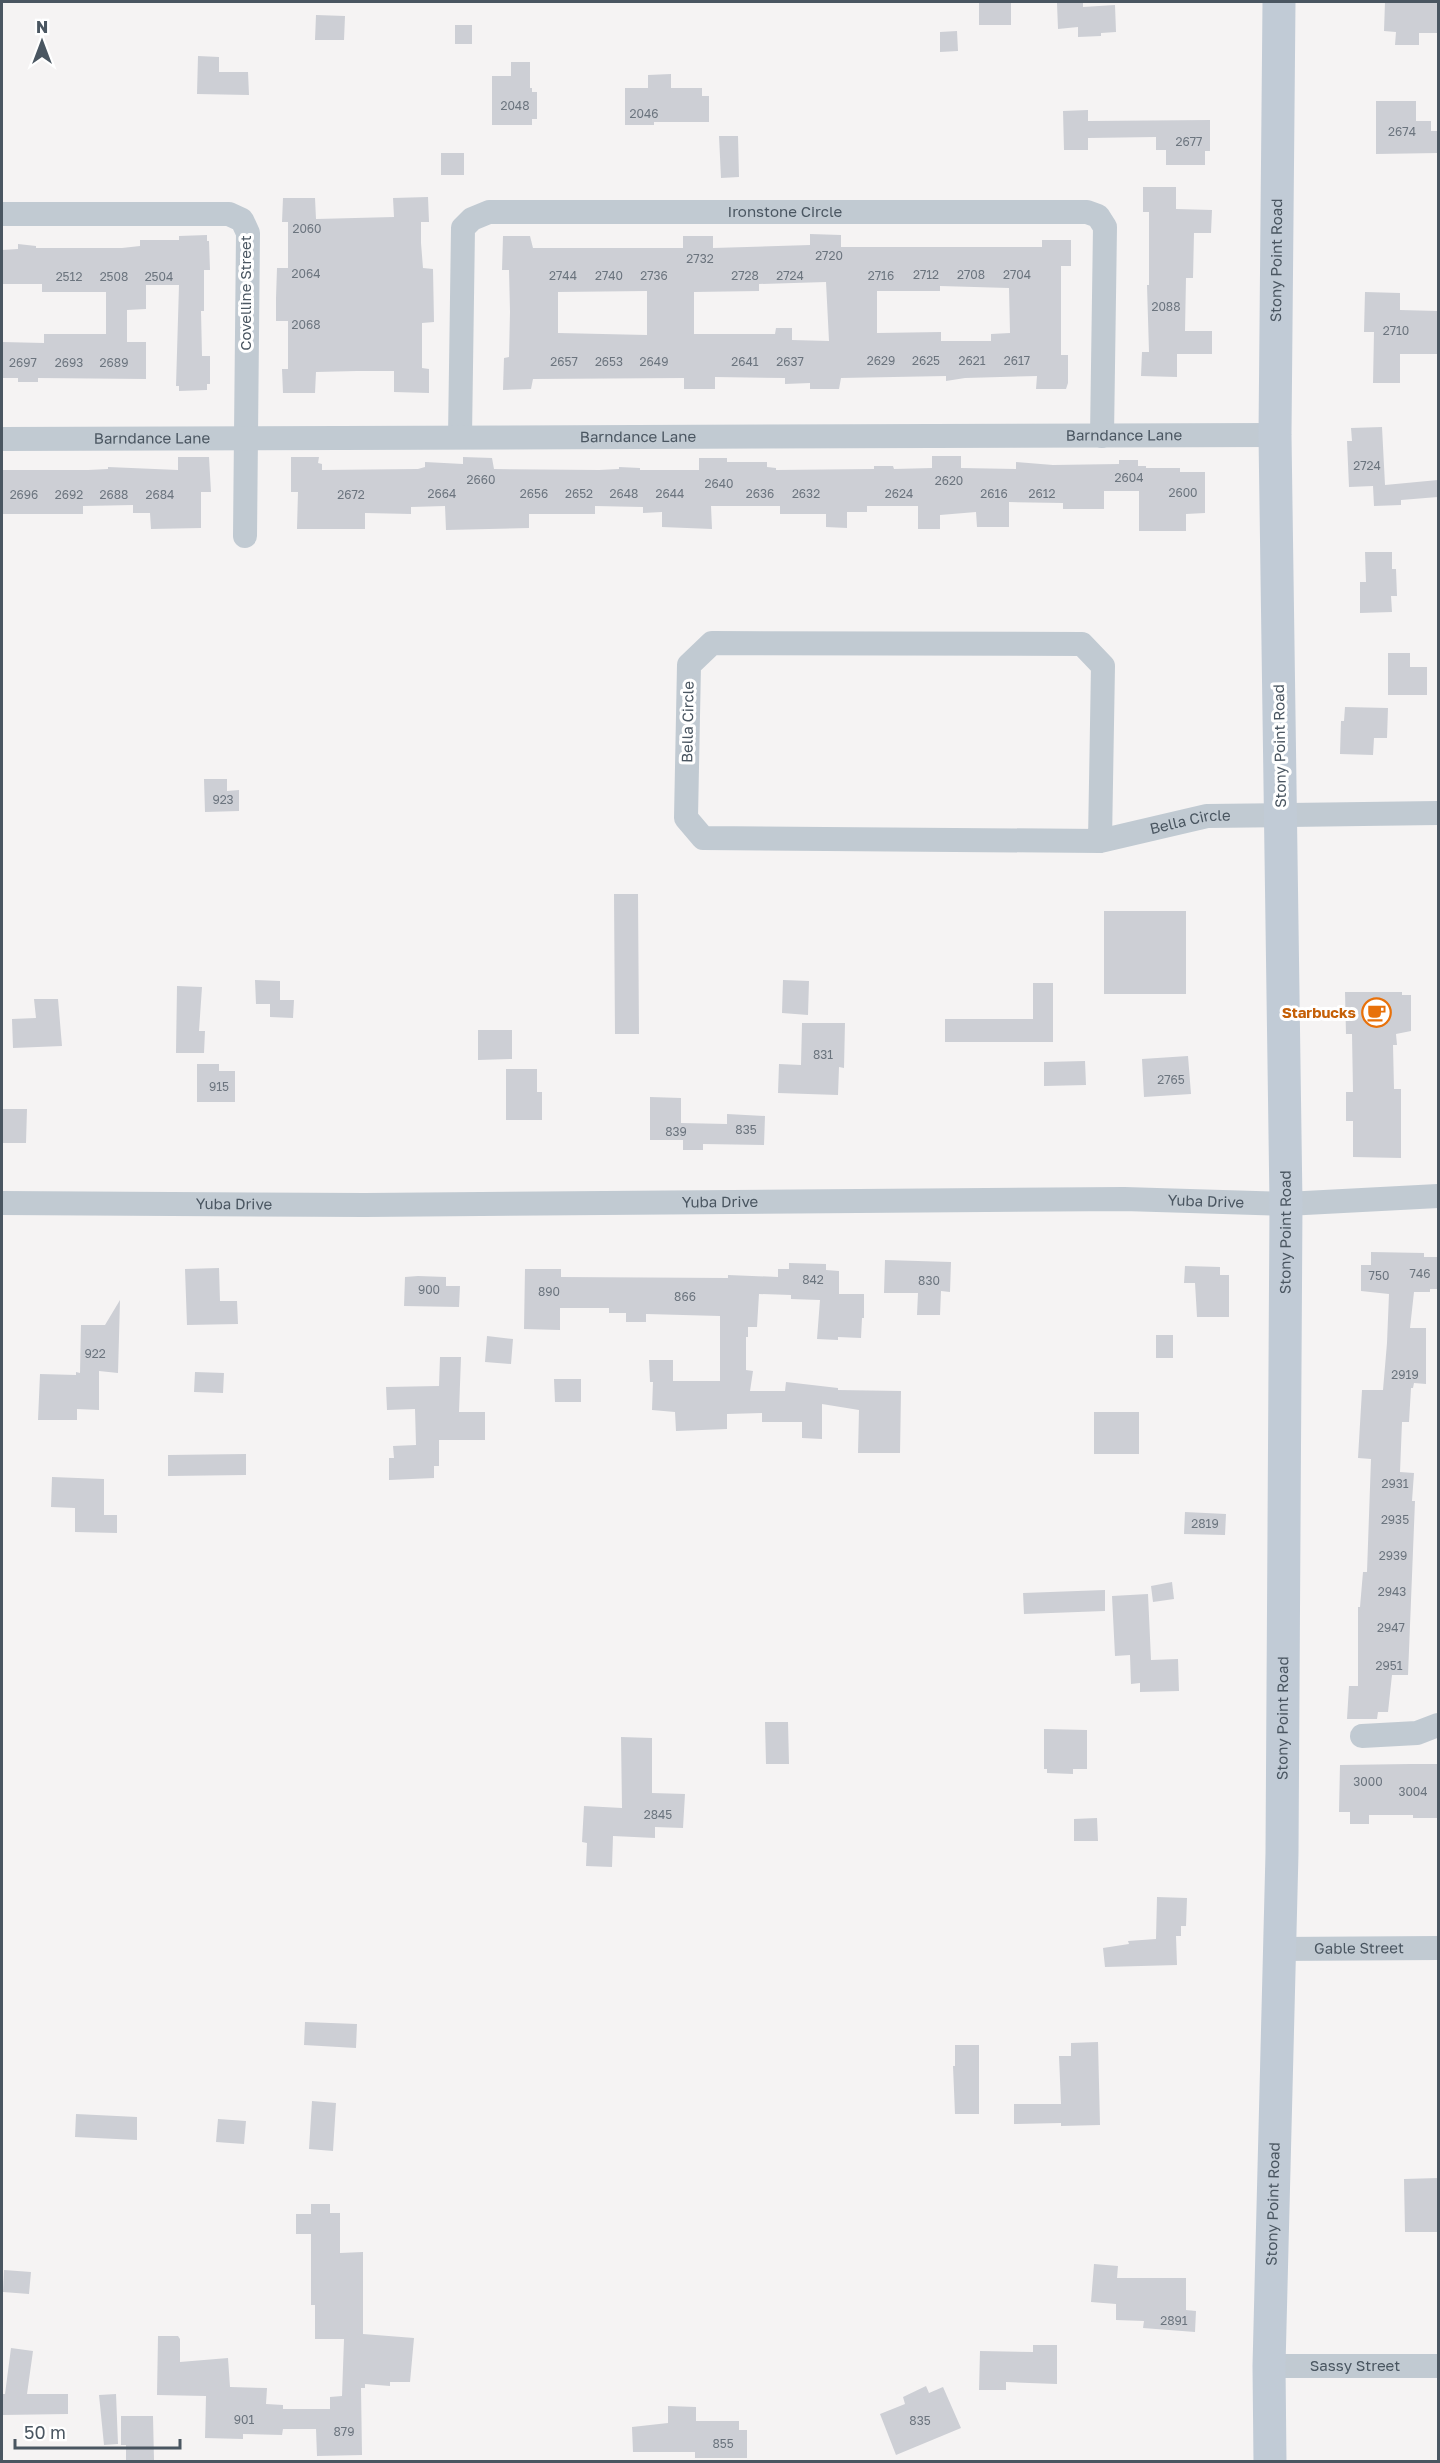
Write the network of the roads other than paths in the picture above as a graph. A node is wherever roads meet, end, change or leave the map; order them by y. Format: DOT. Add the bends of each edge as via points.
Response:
graph roads {
  1 [pos="1280,2"];
  2 [pos="2,214"];
  3 [pos="1275,435"];
  4 [pos="1102,436"];
  5 [pos="460,437"];
  6 [pos="245,438"];
  7 [pos="2,439"];
  8 [pos="245,536"];
  9 [pos="1438,813"];
  10 [pos="1281,815"];
  11 [pos="1100,841"];
  12 [pos="1438,1196"];
  13 [pos="2,1203"];
  14 [pos="1286,1204"];
  15 [pos="1438,1725"];
  16 [pos="1362,1736"];
  17 [pos="1438,1948"];
  18 [pos="1280,1949"];
  19 [pos="1269,2366"];
  20 [pos="1438,2366"];
  21 [pos="1270,2462"];
  1 -- 3 [label="main road, Stony Point Road"];
  2 -- 6 [label="street, Covelline Street" via="229,214 242,220 248,233"];
  3 -- 4 [label="street, Barndance Lane"];
  3 -- 10 [label="main road, Stony Point Road"];
  4 -- 5 [label="street, Barndance Lane"];
  4 -- 5 [label="street, Ironstone Circle" via="1105,227 1098,216 1087,212 489,212 463,228"];
  5 -- 6 [label="street, Barndance Lane"];
  6 -- 7 [label="street, Barndance Lane"];
  6 -- 8 [label="street, Covelline Street"];
  9 -- 10 [label="street, Bella Circle"];
  10 -- 11 [label="street, Bella Circle" via="1207,816"];
  10 -- 14 [label="main road, Stony Point Road"];
  11 -- 11 [label="street, Bella Circle" via="1103,666 1082,644 712,643 689,665 686,818 703,838"];
  12 -- 14 [label="street, Yuba Drive"];
  13 -- 14 [label="street, Yuba Drive" via="365,1205 1124,1199"];
  14 -- 18 [label="main road, Stony Point Road"];
  15 -- 16 [label="street" via="1418,1733"];
  17 -- 18 [label="street, Gable Street"];
  18 -- 19 [label="main road, Stony Point Road"];
  19 -- 20 [label="street, Sassy Street"];
  19 -- 21 [label="main road, Stony Point Road"];
}
